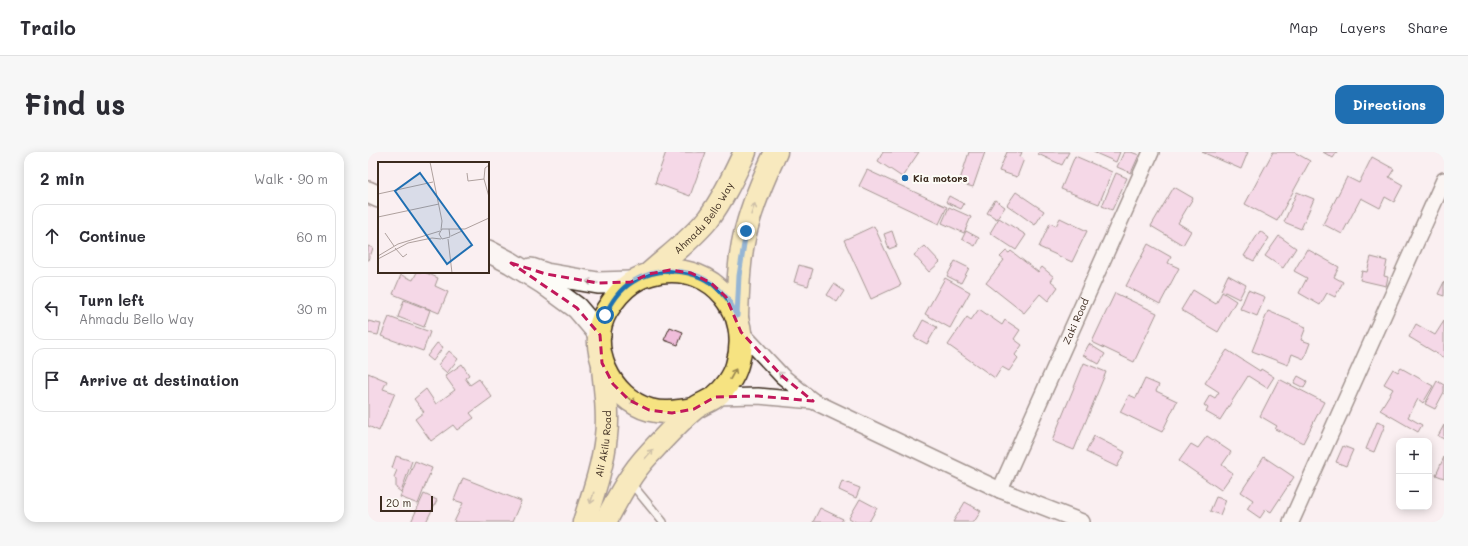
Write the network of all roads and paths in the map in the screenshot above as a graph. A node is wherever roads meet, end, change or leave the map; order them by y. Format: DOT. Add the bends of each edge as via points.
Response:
graph roads {
  1 [pos="745,152"];
  2 [pos="776,152"];
  3 [pos="1151,152"];
  4 [pos="1444,180"];
  5 [pos="368,192"];
  6 [pos="378,197"];
  7 [pos="489,252"];
  8 [pos="511,263"];
  9 [pos="640,278"];
  10 [pos="739,324"];
  11 [pos="600,335"];
  12 [pos="602,363"];
  13 [pos="715,396"];
  14 [pos="813,401"];
  15 [pos="694,409"];
  16 [pos="628,480"];
  17 [pos="1000,490"];
  18 [pos="584,522"];
  19 [pos="605,522"];
  20 [pos="663,522"];
  21 [pos="1082,522"];
  22 [pos="1291,522"];
  1 -- 9 [label="main road, Ahmadu Bello Way" via="708,219 684,244"];
  10 -- 2 [label="main road, one-way" via="739,276 746,231"];
  3 -- 17 [label="street, Zaki Road"];
  4 -- 22 [label="street"];
  5 -- 6 [label="main road"];
  7 -- 8 [label="main road"];
  9 -- 8 [label="main road, one-way" via="598,283 546,274"];
  8 -- 11 [label="main road" via="577,308"];
  9 -- 10 [label="main road" via="670,270 691,273 711,283 726,297"];
  9 -- 11 [label="main road" via="616,297 605,315"];
  13 -- 10 [label="main road, one-way" via="728,384 736,368 741,350"];
  14 -- 10 [label="street, one-way" via="782,376"];
  11 -- 12 [label="main road"];
  12 -- 15 [label="main road, one-way" via="613,384 629,400 649,410 672,413"];
  12 -- 18 [label="main road, Ali Akilu Road, one-way" via="606,435 601,469"];
  13 -- 14 [label="street" via="758,396"];
  13 -- 15 [label="main road"];
  14 -- 17 [label="street"];
  16 -- 15 [label="main road, one-way" via="647,455"];
  16 -- 19 [label="main road"];
  16 -- 20 [label="lane"];
  17 -- 21 [label="street"];
}
